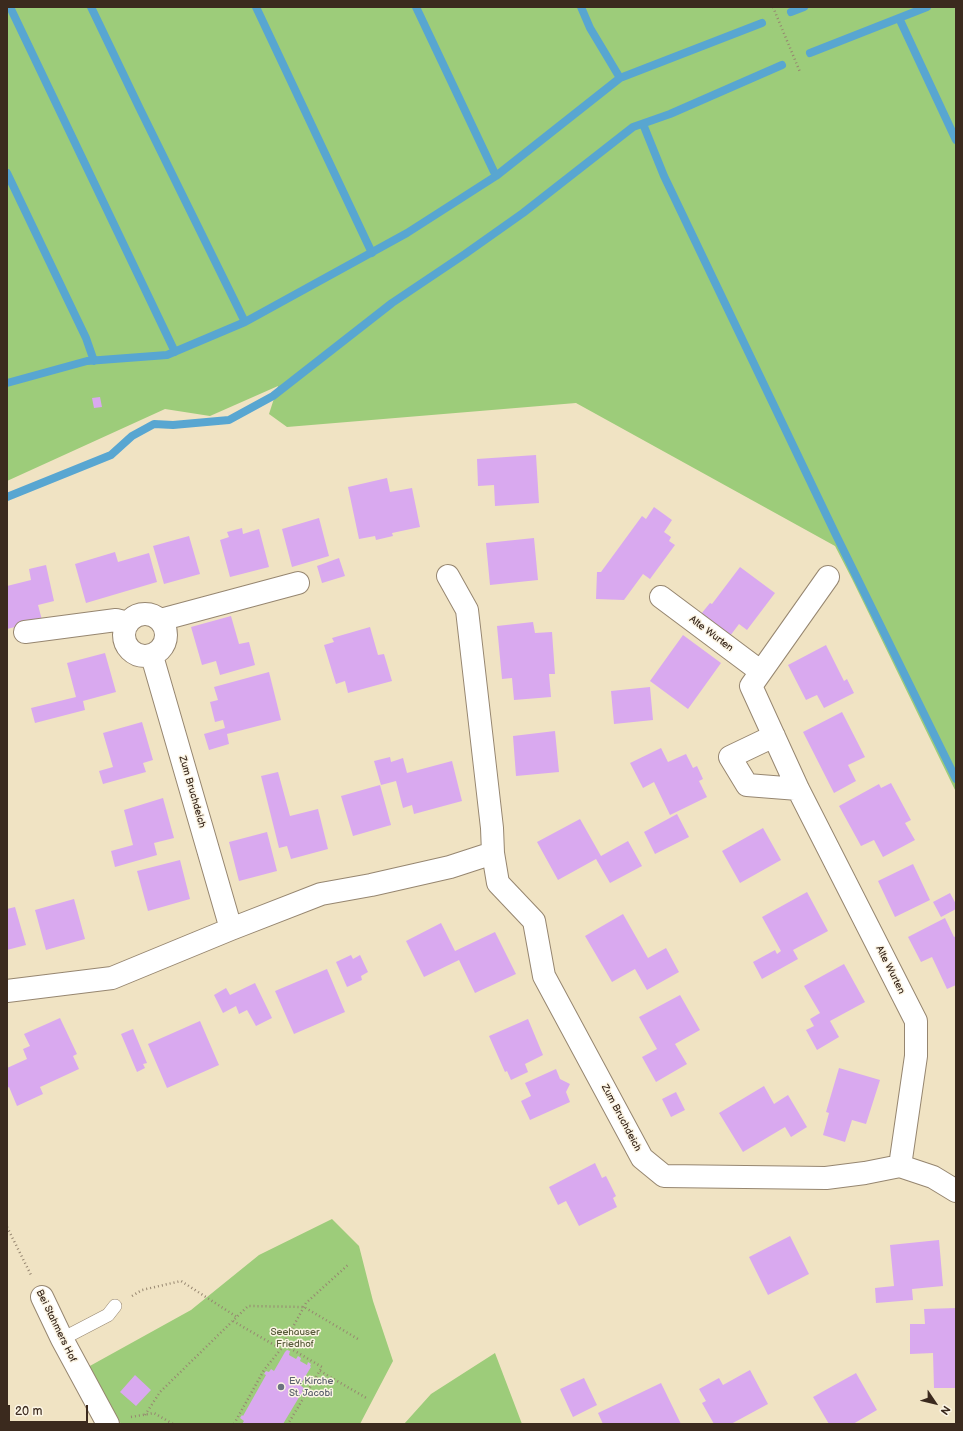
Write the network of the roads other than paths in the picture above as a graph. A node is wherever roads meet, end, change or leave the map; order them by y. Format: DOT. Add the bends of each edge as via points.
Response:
graph roads {
  1 [pos="448,576"];
  2 [pos="828,577"];
  3 [pos="298,583"];
  4 [pos="662,597"];
  5 [pos="160,620"];
  6 [pos="128,623"];
  7 [pos="25,632"];
  8 [pos="152,656"];
  9 [pos="760,671"];
  10 [pos="774,736"];
  11 [pos="798,789"];
  12 [pos="493,853"];
  13 [pos="231,929"];
  14 [pos="7,991"];
  15 [pos="900,1166"];
  16 [pos="956,1191"];
  17 [pos="42,1297"];
  18 [pos="115,1306"];
  19 [pos="62,1339"];
  20 [pos="107,1422"];
  1 -- 12 [label="street, Zum Bruchdeich" via="467,610"];
  2 -- 9 [label="street, Alte Wurten"];
  3 -- 5 [label="street"];
  4 -- 9 [label="street, Alte Wurten"];
  5 -- 6 [label="street" via="152,615 143,614"];
  5 -- 8 [label="street" via="165,629 166,640 161,649"];
  6 -- 7 [label="street" via="116,620"];
  6 -- 8 [label="street" via="124,633 125,644 132,652 141,656"];
  8 -- 13 [label="street, Zum Bruchdeich"];
  9 -- 10 [label="street, Alte Wurten" via="751,686"];
  10 -- 11 [label="street, Alte Wurten"];
  10 -- 11 [label="street" via="730,757 746,785"];
  11 -- 15 [label="street, Alte Wurten" via="916,1021 916,1056"];
  12 -- 13 [label="street" via="450,867 321,894"];
  12 -- 15 [label="street, Zum Bruchdeich" via="498,883 534,921 544,976 642,1158 664,1176 826,1178"];
  13 -- 14 [label="street" via="112,978"];
  15 -- 16 [label="street, Zum Bruchdeich" via="933,1177"];
  17 -- 19 [label="street, Bei Stahmers Hof"];
  18 -- 19 [label="lane" via="108,1315"];
  19 -- 20 [label="street, Bei Stahmers Hof"];
}
